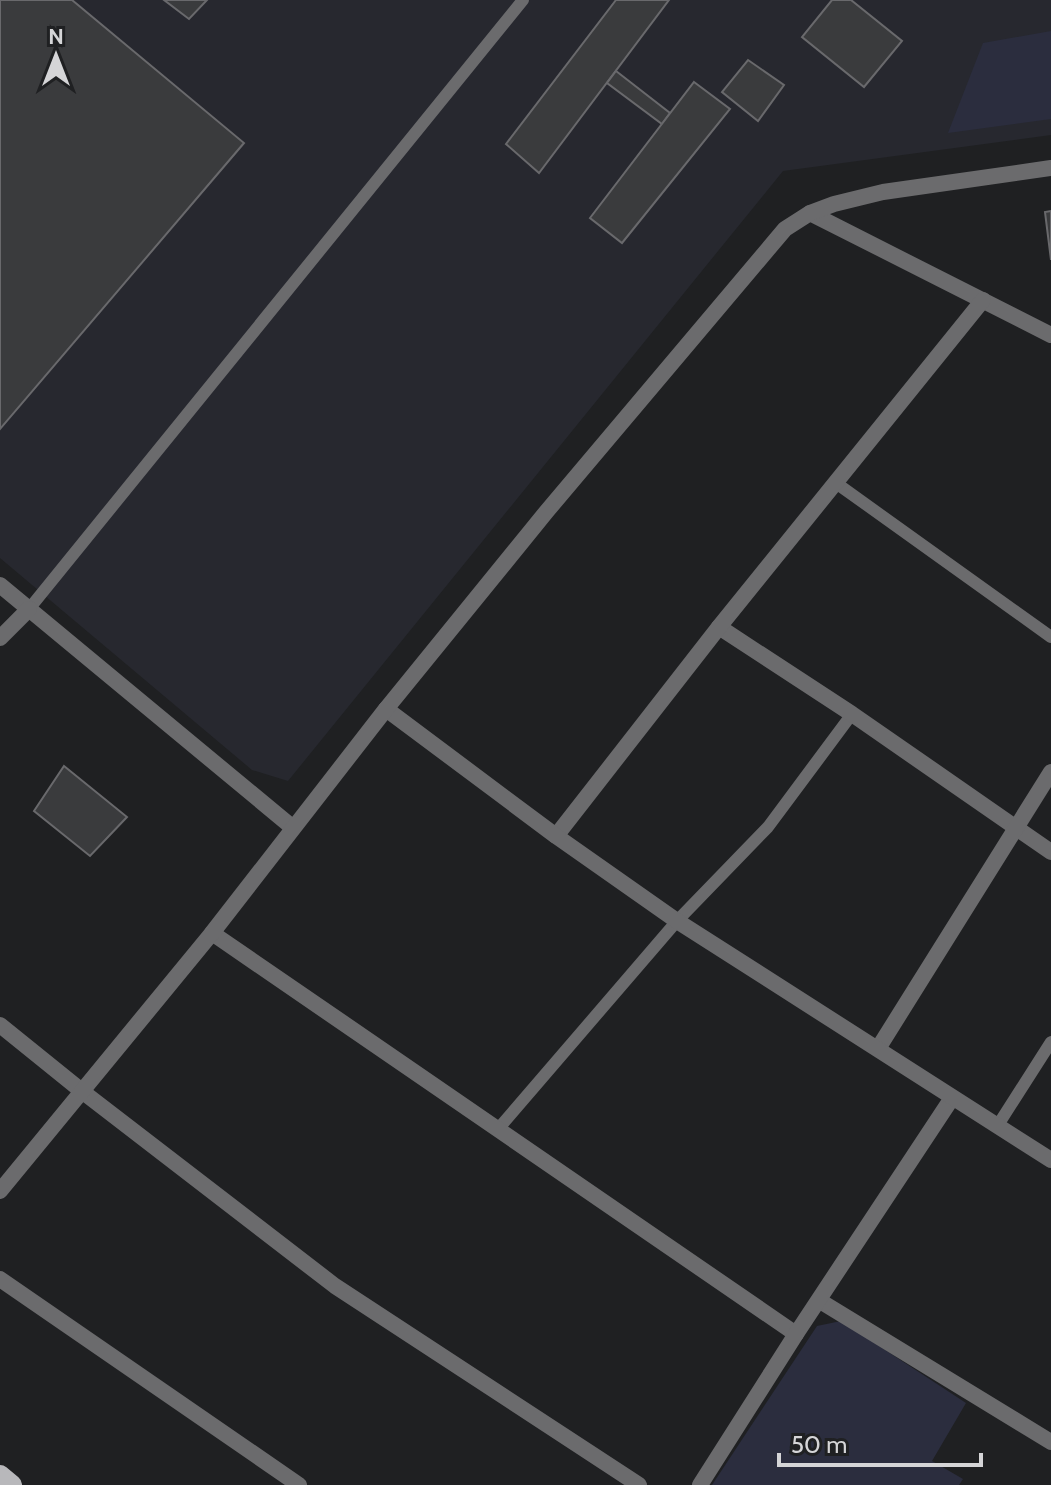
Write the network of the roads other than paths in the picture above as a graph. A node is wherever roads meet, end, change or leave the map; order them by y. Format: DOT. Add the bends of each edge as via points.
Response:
graph roads {
  1 [pos="523,0"];
  2 [pos="1051,168"];
  3 [pos="810,213"];
  4 [pos="983,300"];
  5 [pos="1051,335"];
  6 [pos="836,483"];
  7 [pos="0,585"];
  8 [pos="29,609"];
  9 [pos="719,627"];
  10 [pos="1051,637"];
  11 [pos="0,638"];
  12 [pos="386,709"];
  13 [pos="852,714"];
  14 [pos="1051,772"];
  15 [pos="292,827"];
  16 [pos="1015,829"];
  17 [pos="556,836"];
  18 [pos="1051,852"];
  19 [pos="677,921"];
  20 [pos="212,933"];
  21 [pos="0,1025"];
  22 [pos="1051,1042"];
  23 [pos="879,1047"];
  24 [pos="83,1092"];
  25 [pos="952,1098"];
  26 [pos="998,1125"];
  27 [pos="499,1128"];
  28 [pos="1051,1160"];
  29 [pos="0,1191"];
  30 [pos="0,1279"];
  31 [pos="820,1301"];
  32 [pos="796,1334"];
  33 [pos="1051,1442"];
  34 [pos="0,1475"];
  35 [pos="12,1485"];
  36 [pos="299,1485"];
  37 [pos="639,1485"];
  38 [pos="700,1485"];
  1 -- 8 [label="lane"];
  2 -- 3 [label="street" via="883,192"];
  3 -- 4 [label="street"];
  3 -- 12 [label="street" via="785,229"];
  4 -- 5 [label="street"];
  4 -- 6 [label="street"];
  6 -- 9 [label="street"];
  6 -- 10 [label="lane"];
  7 -- 8 [label="street"];
  8 -- 11 [label="street"];
  8 -- 15 [label="street"];
  9 -- 13 [label="street"];
  9 -- 17 [label="street"];
  12 -- 15 [label="street"];
  12 -- 17 [label="street"];
  13 -- 16 [label="street"];
  13 -- 19 [label="lane" via="768,827"];
  14 -- 16 [label="street"];
  15 -- 20 [label="street"];
  16 -- 18 [label="street"];
  16 -- 23 [label="street"];
  17 -- 19 [label="street"];
  19 -- 23 [label="street"];
  19 -- 27 [label="lane"];
  20 -- 24 [label="street"];
  20 -- 27 [label="street"];
  21 -- 24 [label="street"];
  22 -- 26 [label="lane"];
  23 -- 25 [label="street"];
  24 -- 29 [label="street"];
  24 -- 37 [label="street" via="335,1286"];
  25 -- 26 [label="street"];
  25 -- 31 [label="street"];
  26 -- 28 [label="street"];
  27 -- 32 [label="street"];
  30 -- 36 [label="street"];
  31 -- 32 [label="street"];
  31 -- 33 [label="street"];
  32 -- 38 [label="street"];
  34 -- 35 [label="main road"];
}
